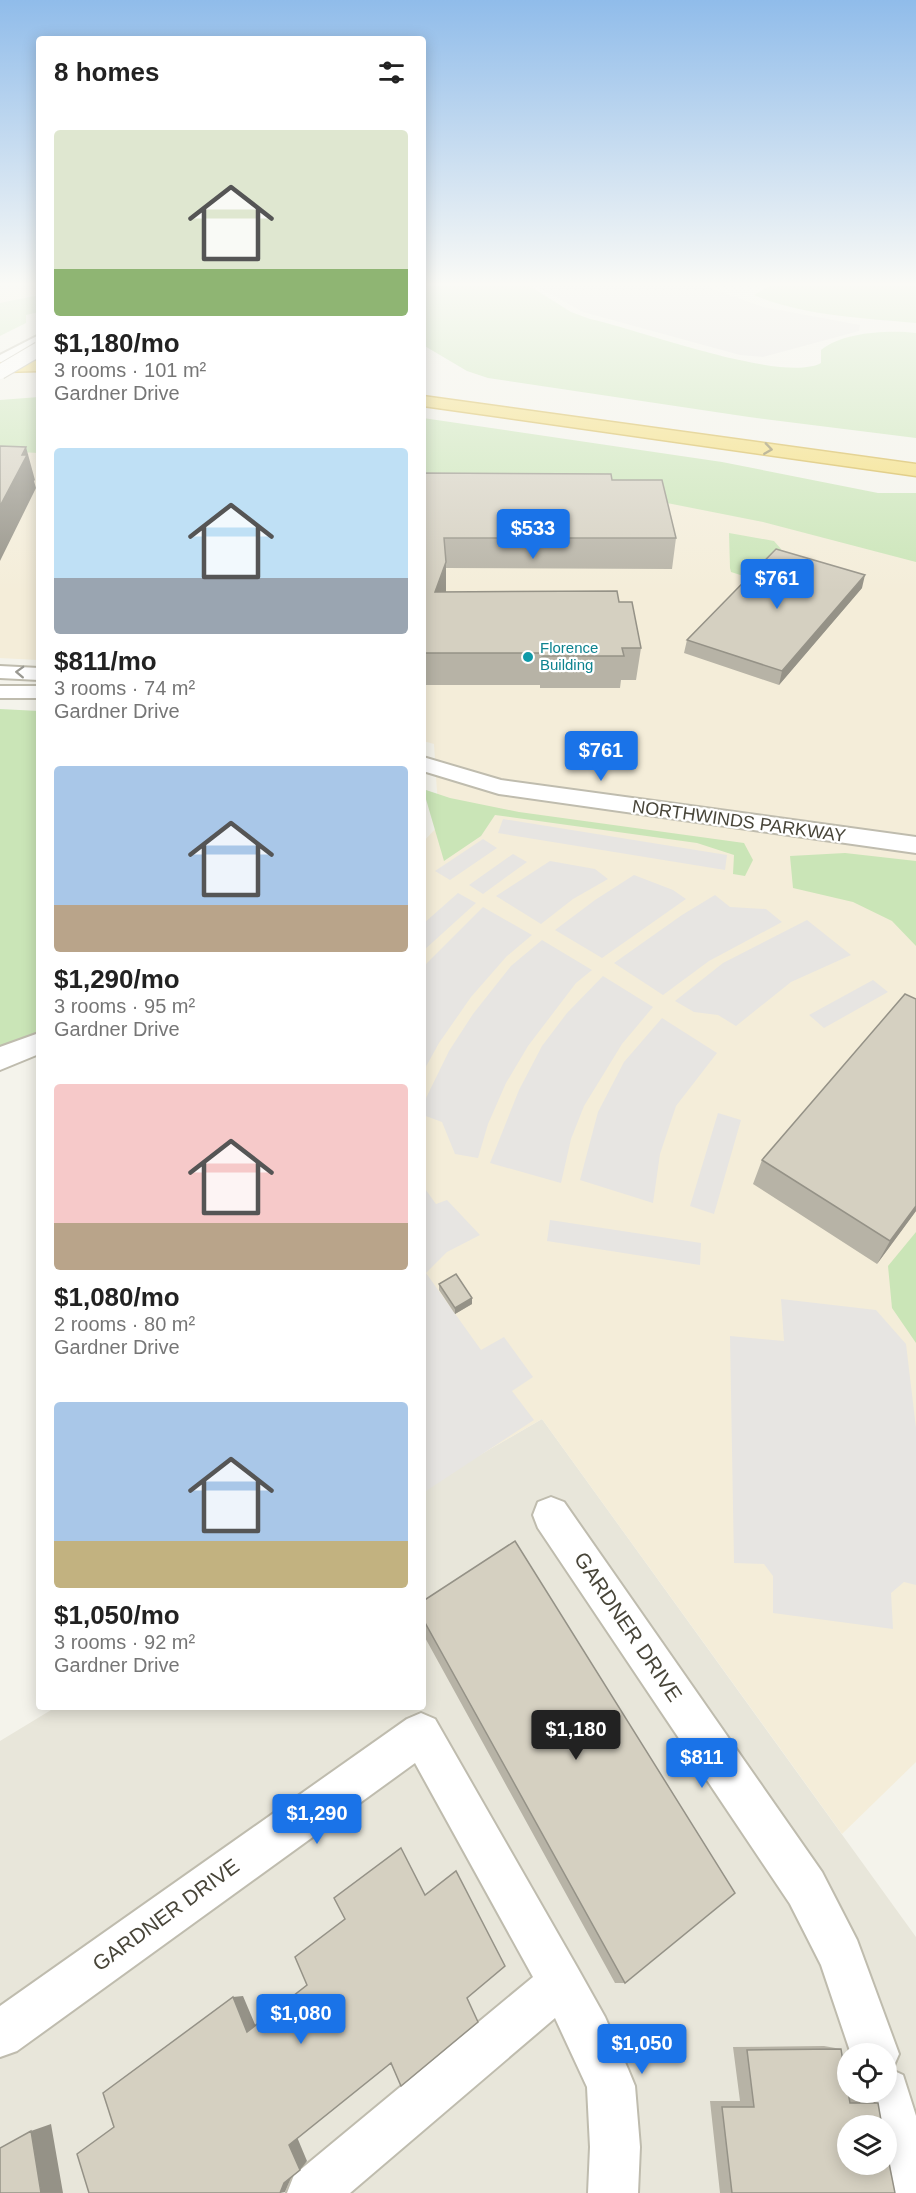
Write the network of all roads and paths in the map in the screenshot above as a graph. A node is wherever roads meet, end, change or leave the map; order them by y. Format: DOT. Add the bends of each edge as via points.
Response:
graph roads {
  1 [pos="450,387"];
  2 [pos="464,389"];
  3 [pos="426,401"];
  4 [pos="916,470"];
  5 [pos="0,672"];
  6 [pos="36,674"];
  7 [pos="0,692"];
  8 [pos="36,693"];
  9 [pos="426,766"];
  10 [pos="916,844"];
  11 [pos="36,1044"];
  12 [pos="0,1059"];
  13 [pos="551,1515"];
  14 [pos="561,1983"];
  15 [pos="0,2034"];
  16 [pos="872,2043"];
  17 [pos="889,2103"];
  18 [pos="312,2193"];
  19 [pos="613,2193"];
  20 [pos="907,2193"];
  1 -- 2 [label="highway"];
  3 -- 4 [label="highway, one-way"];
  6 -- 5 [label="street, one-way"];
  7 -- 8 [label="street"];
  9 -- 10 [label="street, NORTHWINDS PARKWAY" via="499,787"];
  11 -- 12 [label="street"];
  13 -- 16 [label="street, GARDNER DRIVE" via="806,1888 841,1956"];
  14 -- 15 [label="street, GARDNER DRIVE" via="422,1733"];
  14 -- 18 [label="street"];
  14 -- 19 [label="street" via="611,2086"];
  17 -- 20 [label="street"];
}
